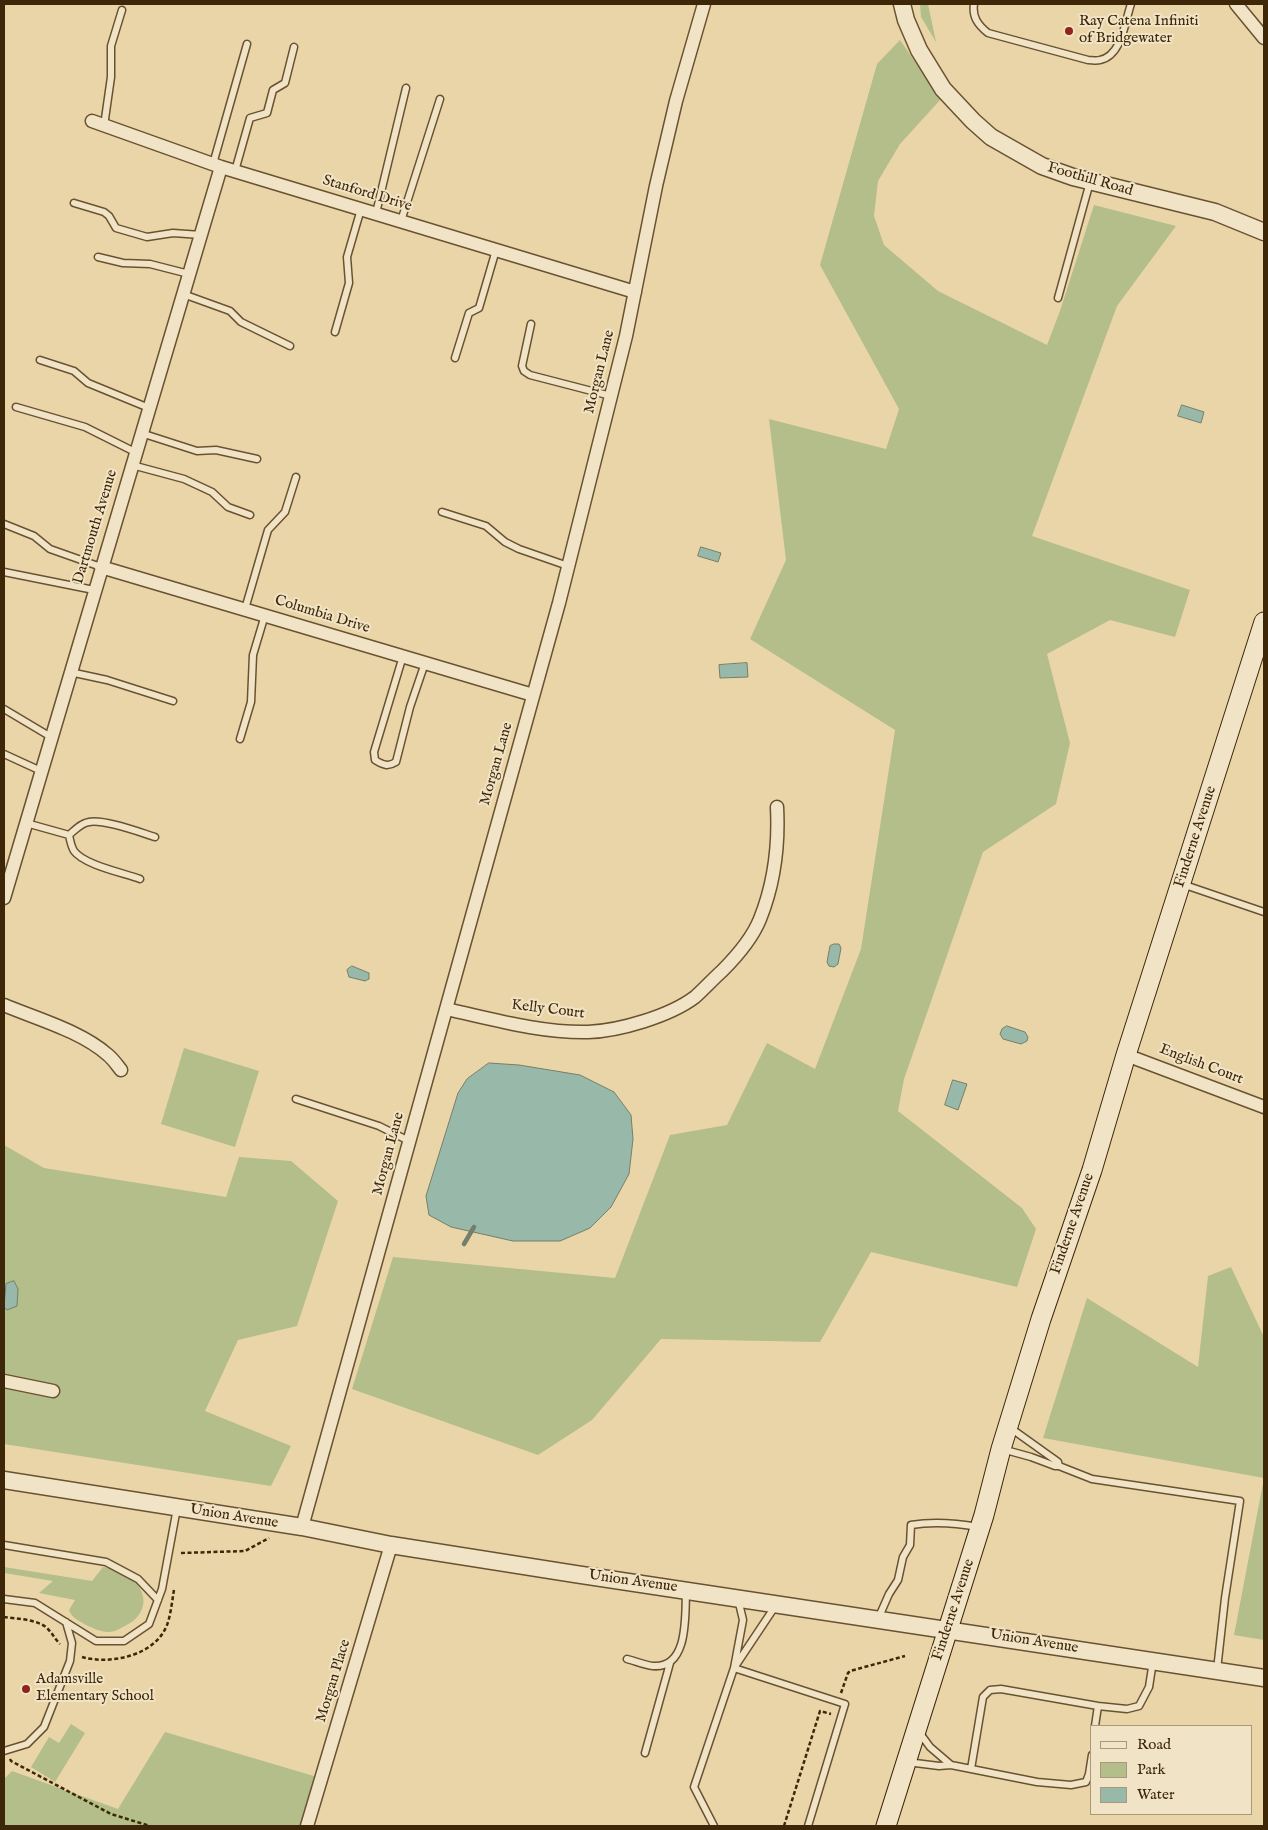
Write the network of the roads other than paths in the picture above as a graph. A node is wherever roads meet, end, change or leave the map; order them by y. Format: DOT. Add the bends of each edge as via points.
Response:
graph roads {
  1 [pos="704,4"];
  2 [pos="902,4"];
  3 [pos="974,4"];
  4 [pos="1130,4"];
  5 [pos="1236,4"];
  6 [pos="122,10"];
  7 [pos="1264,38"];
  8 [pos="247,44"];
  9 [pos="294,47"];
  10 [pos="406,88"];
  11 [pos="440,99"];
  12 [pos="92,121"];
  13 [pos="104,126"];
  14 [pos="217,165"];
  15 [pos="235,171"];
  16 [pos="1090,181"];
  17 [pos="74,203"];
  18 [pos="361,209"];
  19 [pos="376,213"];
  20 [pos="401,221"];
  21 [pos="1264,232"];
  22 [pos="201,235"];
  23 [pos="496,250"];
  24 [pos="98,256"];
  25 [pos="189,274"];
  26 [pos="636,292"];
  27 [pos="183,294"];
  28 [pos="1058,298"];
  29 [pos="531,324"];
  30 [pos="335,332"];
  31 [pos="290,346"];
  32 [pos="455,358"];
  33 [pos="40,360"];
  34 [pos="611,396"];
  35 [pos="16,407"];
  36 [pos="149,408"];
  37 [pos="141,433"];
  38 [pos="134,458"];
  39 [pos="256,459"];
  40 [pos="296,477"];
  41 [pos="442,512"];
  42 [pos="250,515"];
  43 [pos="4,524"];
  44 [pos="101,566"];
  45 [pos="568,566"];
  46 [pos="4,572"];
  47 [pos="94,590"];
  48 [pos="245,609"];
  49 [pos="265,615"];
  50 [pos="1264,622"];
  51 [pos="403,656"];
  52 [pos="425,663"];
  53 [pos="70,672"];
  54 [pos="533,695"];
  55 [pos="173,701"];
  56 [pos="4,709"];
  57 [pos="51,737"];
  58 [pos="240,739"];
  59 [pos="4,754"];
  60 [pos="41,771"];
  61 [pos="777,808"];
  62 [pos="26,823"];
  63 [pos="69,835"];
  64 [pos="155,837"];
  65 [pos="140,879"];
  66 [pos="1181,884"];
  67 [pos="4,895"];
  68 [pos="1264,912"];
  69 [pos="4,1005"];
  70 [pos="446,1009"];
  71 [pos="1126,1055"];
  72 [pos="121,1070"];
  73 [pos="296,1099"];
  74 [pos="1264,1106"];
  75 [pos="409,1141"];
  76 [pos="4,1381"];
  77 [pos="53,1392"];
  78 [pos="1008,1426"];
  79 [pos="1001,1449"];
  80 [pos="1059,1466"];
  81 [pos="4,1480"];
  82 [pos="177,1508"];
  83 [pos="302,1527"];
  84 [pos="980,1527"];
  85 [pos="391,1544"];
  86 [pos="4,1545"];
  87 [pos="686,1590"];
  88 [pos="738,1598"];
  89 [pos="4,1599"];
  90 [pos="158,1600"];
  91 [pos="776,1604"];
  92 [pos="878,1619"];
  93 [pos="66,1622"];
  94 [pos="947,1629"];
  95 [pos="627,1659"];
  96 [pos="1153,1660"];
  97 [pos="670,1663"];
  98 [pos="734,1668"];
  99 [pos="1217,1670"];
  100 [pos="1264,1678"];
  101 [pos="1098,1706"];
  102 [pos="1095,1725"];
  103 [pos="916,1729"];
  104 [pos="5,1751"];
  105 [pos="645,1753"];
  106 [pos="906,1762"];
  107 [pos="951,1765"];
  108 [pos="971,1769"];
  109 [pos="1090,1774"];
  110 [pos="889,1825"];
  111 [pos="307,1826"];
  112 [pos="714,1826"];
  113 [pos="808,1826"];
  1 -- 26 [label="street, Morgan Lane" via="664,148"];
  2 -- 16 [label="street, Foothill Road" via="919,50 943,89 973,121 991,137 1042,166"];
  3 -- 4 [label="lane" via="975,18 988,33 1088,60 1111,56 1119,43"];
  5 -- 7 [label="street"];
  6 -- 13 [label="lane" via="111,46 111,77"];
  8 -- 14 [label="lane"];
  9 -- 15 [label="lane" via="285,83 273,90 267,112 250,118"];
  10 -- 19 [label="lane"];
  11 -- 20 [label="lane"];
  12 -- 13 [label="street, Stanford Drive"];
  13 -- 14 [label="street, Stanford Drive"];
  14 -- 15 [label="street, Stanford Drive"];
  14 -- 22 [label="street, Dartmouth Avenue"];
  15 -- 18 [label="street, Stanford Drive"];
  16 -- 21 [label="street, Foothill Road" via="1216,212"];
  16 -- 28 [label="lane"];
  17 -- 22 [label="lane" via="104,212 116,228 147,238 173,233"];
  18 -- 19 [label="street, Stanford Drive"];
  18 -- 30 [label="lane" via="347,257 349,283"];
  19 -- 20 [label="street, Stanford Drive"];
  20 -- 23 [label="street, Stanford Drive"];
  22 -- 25 [label="street, Dartmouth Avenue"];
  23 -- 26 [label="street, Stanford Drive"];
  23 -- 32 [label="lane" via="478,308 469,313"];
  24 -- 25 [label="lane"];
  25 -- 27 [label="street, Dartmouth Avenue"];
  26 -- 34 [label="street, Morgan Lane"];
  27 -- 31 [label="lane" via="230,311 241,322"];
  27 -- 36 [label="street, Dartmouth Avenue"];
  29 -- 34 [label="lane" via="522,366 524,371"];
  33 -- 36 [label="lane" via="74,371 88,383"];
  34 -- 45 [label="street, Morgan Lane"];
  35 -- 38 [label="lane" via="85,427"];
  36 -- 37 [label="street, Dartmouth Avenue"];
  37 -- 38 [label="street, Dartmouth Avenue"];
  37 -- 39 [label="lane" via="197,451 216,450"];
  38 -- 42 [label="lane" via="212,492 228,507"];
  38 -- 44 [label="street, Dartmouth Avenue"];
  40 -- 48 [label="lane" via="285,512 268,530"];
  41 -- 45 [label="lane" via="486,526 519,549"];
  43 -- 44 [label="lane" via="34,536 50,549"];
  44 -- 47 [label="street, Dartmouth Avenue"];
  44 -- 48 [label="street, Columbia Drive"];
  45 -- 54 [label="street, Morgan Lane"];
  46 -- 47 [label="lane"];
  47 -- 53 [label="street, Dartmouth Avenue"];
  48 -- 49 [label="street, Columbia Drive"];
  49 -- 51 [label="street, Columbia Drive"];
  49 -- 58 [label="lane" via="253,655 251,702"];
  50 -- 66 [label="main road, Finderne Avenue"];
  51 -- 52 [label="street, Columbia Drive"];
  51 -- 52 [label="lane" via="374,752 375,760 381,764 390,766 396,762"];
  52 -- 54 [label="street, Columbia Drive"];
  53 -- 55 [label="lane"];
  53 -- 57 [label="street, Dartmouth Avenue"];
  54 -- 70 [label="street, Morgan Lane"];
  56 -- 57 [label="lane"];
  57 -- 60 [label="street, Dartmouth Avenue"];
  59 -- 60 [label="lane"];
  60 -- 62 [label="street, Dartmouth Avenue"];
  61 -- 70 [label="street, Kelly Court" via="773,875 760,919 732,961 694,998 657,1018 588,1032 526,1026"];
  62 -- 63 [label="lane"];
  62 -- 67 [label="street, Dartmouth Avenue"];
  63 -- 64 [label="lane" via="88,822 101,822"];
  63 -- 65 [label="lane" via="74,851 82,857"];
  66 -- 68 [label="lane"];
  66 -- 71 [label="main road, Finderne Avenue"];
  69 -- 72 [label="street" via="97,1046"];
  70 -- 75 [label="street, Morgan Lane"];
  71 -- 74 [label="street, English Court"];
  71 -- 78 [label="main road, Finderne Avenue"];
  73 -- 75 [label="lane" via="378,1126"];
  75 -- 83 [label="street, Morgan Lane"];
  76 -- 77 [label="street"];
  78 -- 79 [label="main road, Finderne Avenue"];
  78 -- 80 [label="lane" via="1058,1462"];
  79 -- 80 [label="lane"];
  79 -- 84 [label="main road, Finderne Avenue"];
  80 -- 99 [label="lane" via="1092,1479 1240,1501"];
  81 -- 82 [label="street, Union Avenue"];
  82 -- 83 [label="street, Union Avenue"];
  82 -- 90 [label="lane"];
  83 -- 85 [label="street, Union Avenue"];
  84 -- 92 [label="lane" via="928,1522 912,1525 910,1545 903,1557 898,1580"];
  84 -- 94 [label="main road, Finderne Avenue"];
  85 -- 87 [label="street, Union Avenue"];
  85 -- 111 [label="street, Morgan Place"];
  86 -- 90 [label="lane" via="106,1562 138,1579"];
  87 -- 88 [label="street, Union Avenue"];
  87 -- 97 [label="lane" via="684,1632 678,1653"];
  88 -- 91 [label="street, Union Avenue"];
  88 -- 98 [label="lane" via="743,1620"];
  89 -- 93 [label="lane" via="35,1604"];
  90 -- 93 [label="lane" via="149,1624 124,1641 96,1641"];
  91 -- 92 [label="street, Union Avenue"];
  91 -- 98 [label="lane"];
  92 -- 94 [label="street, Union Avenue"];
  93 -- 104 [label="lane" via="72,1643 70,1661 44,1727 27,1744"];
  94 -- 96 [label="street, Union Avenue"];
  94 -- 103 [label="main road, Finderne Avenue"];
  95 -- 97 [label="lane" via="654,1666"];
  96 -- 99 [label="street, Union Avenue"];
  96 -- 101 [label="lane" via="1149,1687 1139,1706 1127,1709"];
  97 -- 105 [label="lane"];
  98 -- 112 [label="lane" via="694,1787"];
  98 -- 113 [label="lane" via="845,1704"];
  99 -- 100 [label="street, Union Avenue"];
  101 -- 102 [label="lane"];
  101 -- 108 [label="lane" via="990,1690 983,1697"];
  103 -- 106 [label="main road, Finderne Avenue"];
  103 -- 107 [label="lane" via="930,1747"];
  106 -- 107 [label="lane"];
  106 -- 110 [label="main road, Finderne Avenue"];
  107 -- 108 [label="lane"];
  108 -- 109 [label="lane" via="1071,1785 1086,1782"];
}
